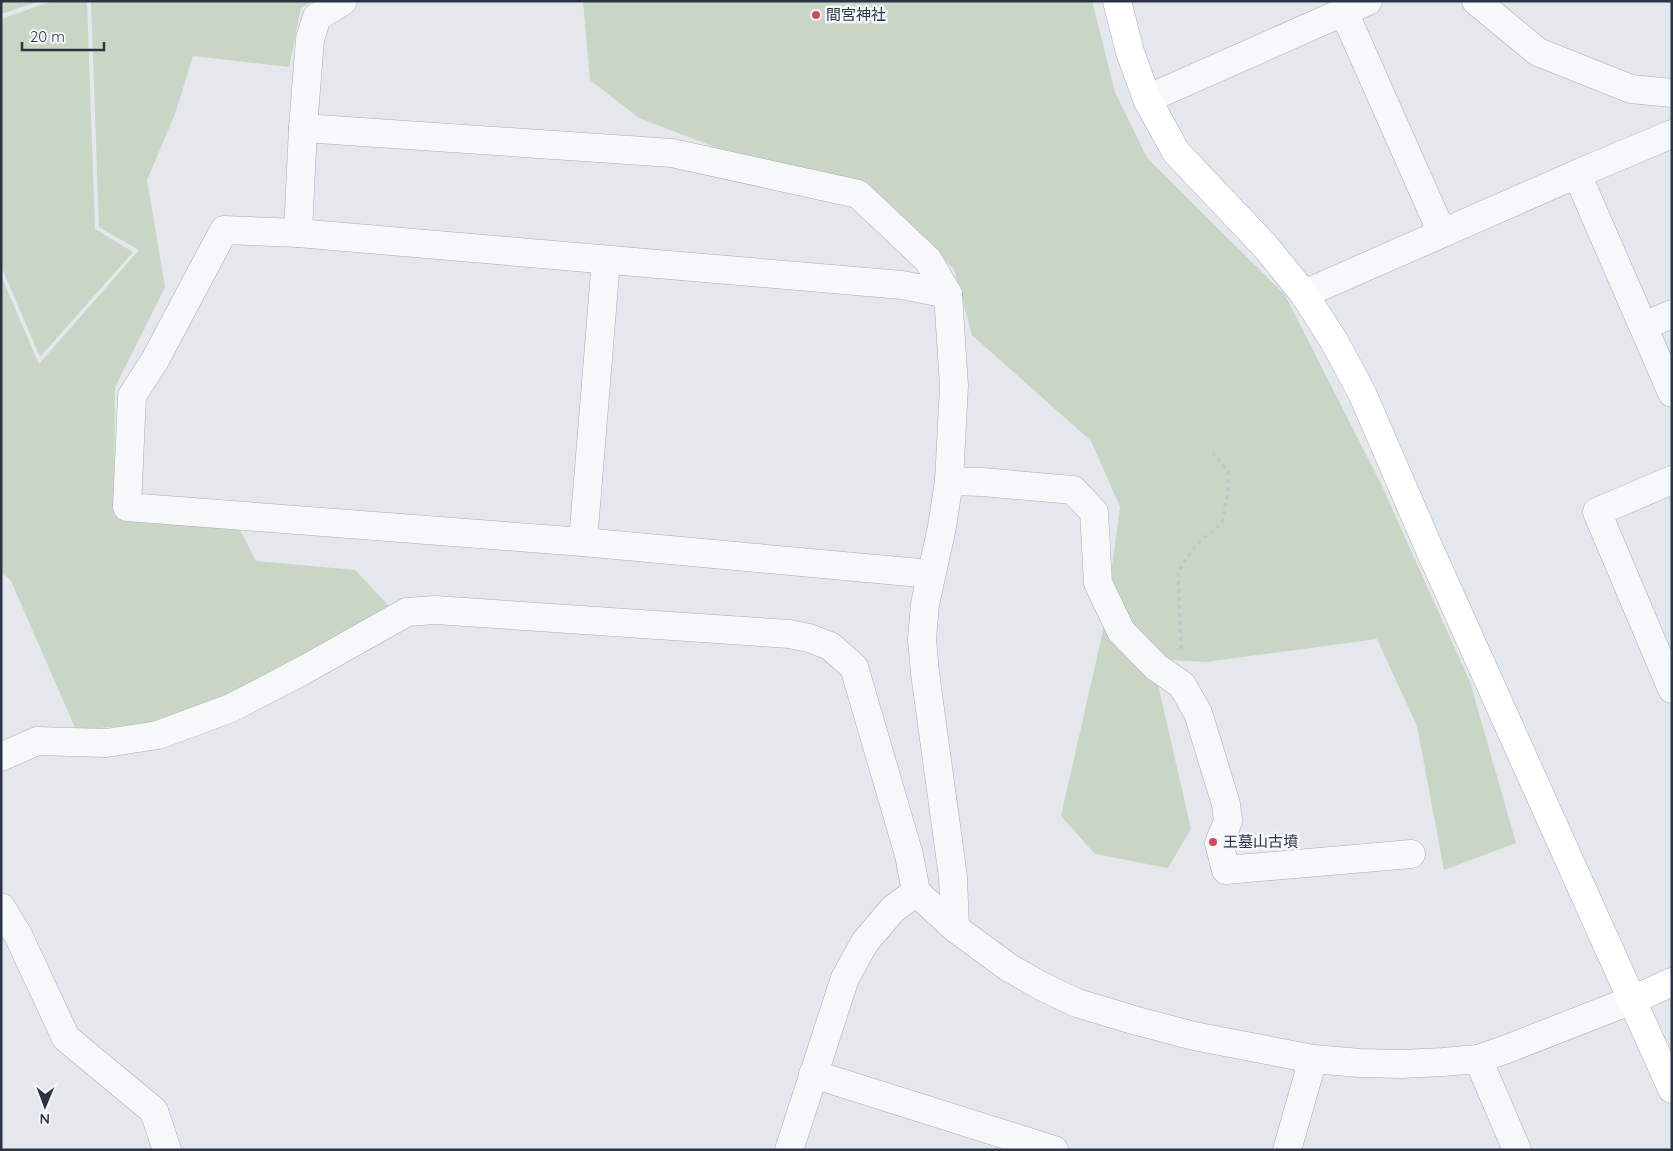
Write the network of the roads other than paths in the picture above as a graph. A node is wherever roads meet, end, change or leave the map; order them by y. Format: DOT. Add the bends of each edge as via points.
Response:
graph roads {
  1 [pos="343,1"];
  2 [pos="1117,1"];
  3 [pos="1368,1"];
  4 [pos="1476,1"];
  5 [pos="1344,12"];
  6 [pos="1672,93"];
  7 [pos="1147,99"];
  8 [pos="304,128"];
  9 [pos="1672,134"];
  10 [pos="1577,174"];
  11 [pos="298,233"];
  12 [pos="1442,233"];
  13 [pos="606,260"];
  14 [pos="948,294"];
  15 [pos="1304,294"];
  16 [pos="1672,314"];
  17 [pos="1644,326"];
  18 [pos="1672,393"];
  19 [pos="1672,480"];
  20 [pos="949,481"];
  21 [pos="583,542"];
  22 [pos="931,574"];
  23 [pos="1664,650"];
  24 [pos="1672,690"];
  25 [pos="1,757"];
  26 [pos="1411,854"];
  27 [pos="916,892"];
  28 [pos="1,907"];
  29 [pos="955,928"];
  30 [pos="1672,982"];
  31 [pos="1632,1000"];
  32 [pos="1313,1059"];
  33 [pos="1478,1059"];
  34 [pos="813,1074"];
  35 [pos="1672,1089"];
  36 [pos="167,1150"];
  37 [pos="789,1150"];
  38 [pos="1054,1150"];
  39 [pos="1287,1150"];
  40 [pos="1517,1150"];
  1 -- 8 [label="street" via="317,17 310,39"];
  2 -- 7 [label="street"];
  3 -- 5 [label="street"];
  4 -- 6 [label="street" via="1538,52 1631,89"];
  5 -- 7 [label="street"];
  5 -- 12 [label="street"];
  7 -- 15 [label="street" via="1176,152 1265,246"];
  8 -- 11 [label="street"];
  8 -- 14 [label="street" via="672,153 858,194 928,260"];
  9 -- 10 [label="street"];
  10 -- 12 [label="street"];
  10 -- 17 [label="street"];
  11 -- 13 [label="street"];
  11 -- 21 [label="street" via="224,230 155,360 132,396 127,507"];
  12 -- 15 [label="street"];
  13 -- 14 [label="street" via="902,285"];
  13 -- 21 [label="street"];
  14 -- 20 [label="street" via="954,386"];
  15 -- 31 [label="street" via="1362,393"];
  16 -- 17 [label="street"];
  17 -- 18 [label="street"];
  19 -- 23 [label="street" via="1597,512"];
  20 -- 22 [label="street"];
  20 -- 26 [label="street" via="1073,490 1094,512 1098,583 1121,631 1156,667 1182,685 1198,713 1226,804 1228,821 1219,843 1226,870"];
  21 -- 22 [label="street"];
  22 -- 29 [label="street" via="922,639 953,877"];
  23 -- 24 [label="street"];
  25 -- 27 [label="street" via="37,741 106,743 158,735 231,708 407,612 435,610 789,634 830,646 854,667 909,855"];
  27 -- 29 [label="street"];
  27 -- 34 [label="street" via="893,908 865,942 845,978"];
  28 -- 36 [label="street" via="18,935 66,1038 154,1111"];
  29 -- 32 [label="street" via="1008,967 1077,1003 1194,1036"];
  30 -- 31 [label="street"];
  31 -- 33 [label="street"];
  31 -- 35 [label="street"];
  32 -- 33 [label="street" via="1402,1064"];
  32 -- 39 [label="street"];
  33 -- 40 [label="street"];
  34 -- 37 [label="street"];
  34 -- 38 [label="street"];
}
